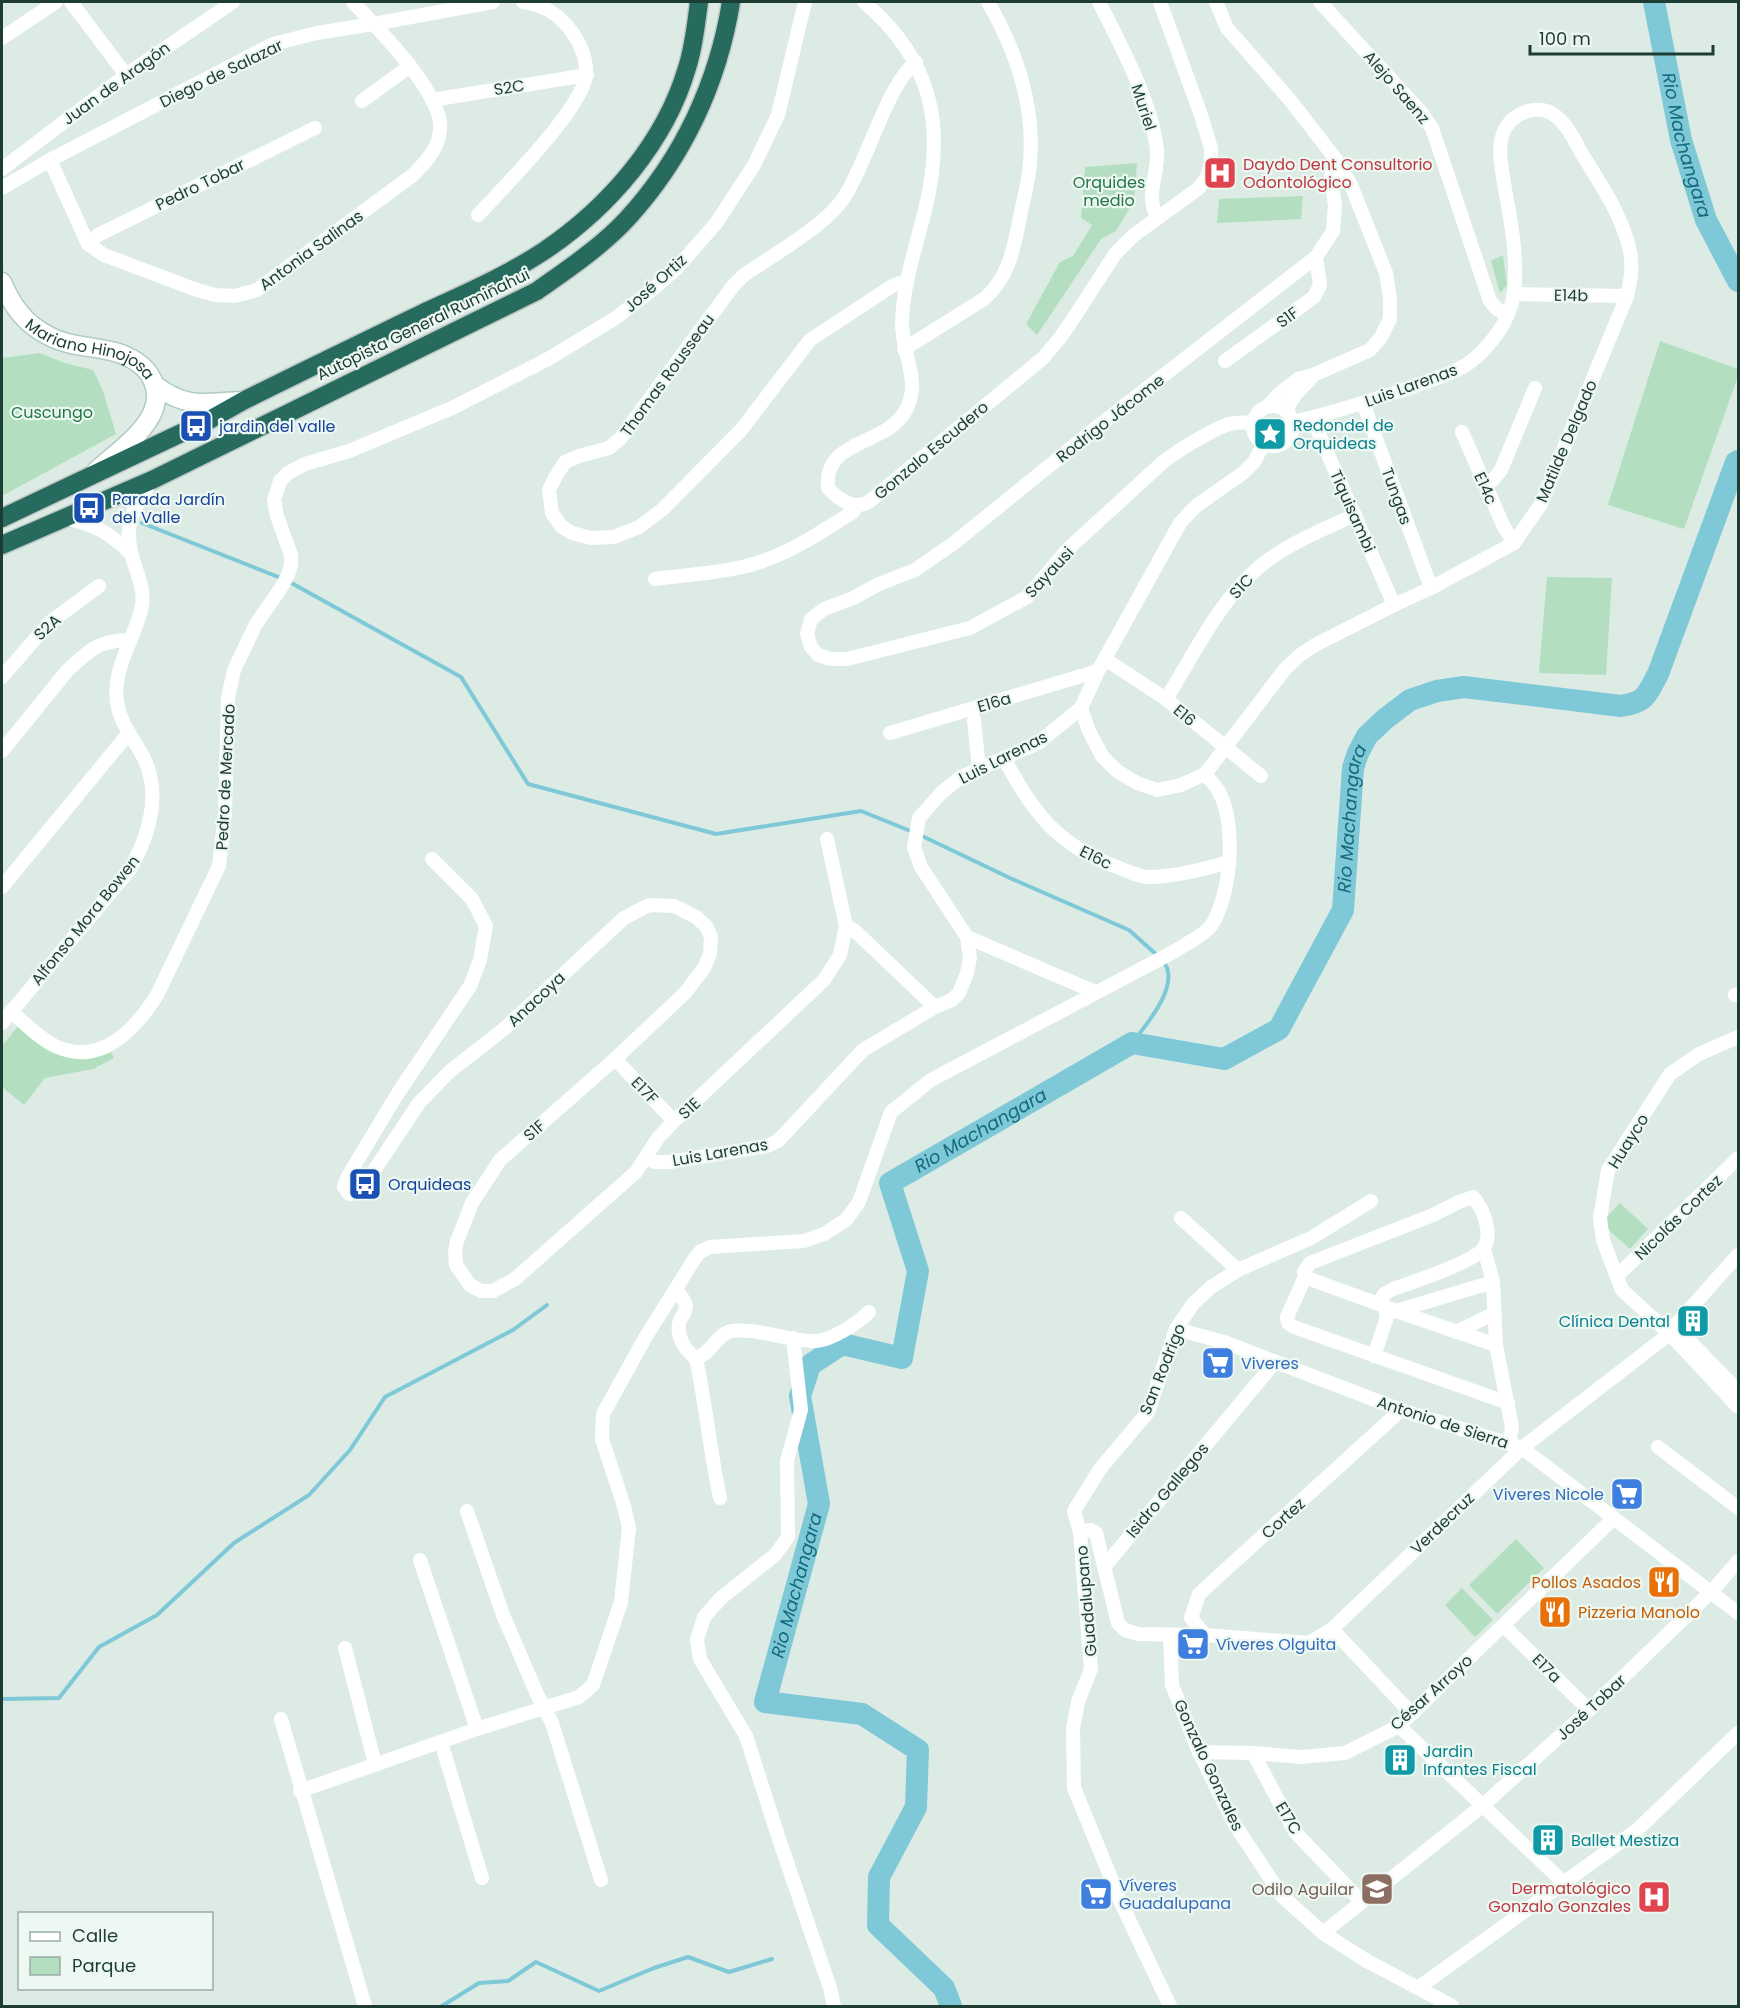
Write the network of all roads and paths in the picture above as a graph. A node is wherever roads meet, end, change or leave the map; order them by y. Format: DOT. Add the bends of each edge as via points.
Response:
graph roads {
  1 [pos="56,2"];
  2 [pos="71,2"];
  3 [pos="233,2"];
  4 [pos="353,2"];
  5 [pos="493,2"];
  6 [pos="523,2"];
  7 [pos="699,2"];
  8 [pos="731,2"];
  9 [pos="743,2"];
  10 [pos="805,2"];
  11 [pos="864,2"];
  12 [pos="988,2"];
  13 [pos="1099,2"];
  14 [pos="1160,2"];
  15 [pos="1216,2"];
  16 [pos="1320,2"];
  17 [pos="373,24"];
  18 [pos="2,38"];
  19 [pos="916,62"];
  20 [pos="410,66"];
  21 [pos="126,75"];
  22 [pos="587,75"];
  23 [pos="432,100"];
  24 [pos="362,101"];
  25 [pos="698,112"];
  26 [pos="315,128"];
  27 [pos="50,160"];
  28 [pos="1338,162"];
  29 [pos="2,169"];
  30 [pos="2,188"];
  31 [pos="478,215"];
  32 [pos="1158,218"];
  33 [pos="88,244"];
  34 [pos="1316,257"];
  35 [pos="2,282"];
  36 [pos="906,283"];
  37 [pos="1514,294"];
  38 [pos="1627,296"];
  39 [pos="1508,315"];
  40 [pos="904,349"];
  41 [pos="1225,361"];
  42 [pos="1313,375"];
  43 [pos="156,386"];
  44 [pos="1535,388"];
  45 [pos="243,400"];
  46 [pos="1363,404"];
  47 [pos="1268,406"];
  48 [pos="1289,416"];
  49 [pos="1312,418"];
  50 [pos="1252,423"];
  51 [pos="1462,432"];
  52 [pos="371,442"];
  53 [pos="1263,445"];
  54 [pos="94,473"];
  55 [pos="152,480"];
  56 [pos="1484,483"];
  57 [pos="856,506"];
  58 [pos="1355,515"];
  59 [pos="2,518"];
  60 [pos="65,518"];
  61 [pos="1514,543"];
  62 [pos="2,545"];
  63 [pos="131,554"];
  64 [pos="655,579"];
  65 [pos="99,586"];
  66 [pos="1431,588"];
  67 [pos="1394,605"];
  68 [pos="811,619"];
  69 [pos="130,640"];
  70 [pos="1102,665"];
  71 [pos="2,676"];
  72 [pos="1166,699"];
  73 [pos="1081,708"];
  74 [pos="974,720"];
  75 [pos="890,733"];
  76 [pos="128,734"];
  77 [pos="1225,748"];
  78 [pos="2,751"];
  79 [pos="1004,758"];
  80 [pos="979,768"];
  81 [pos="1205,774"];
  82 [pos="1261,776"];
  83 [pos="827,839"];
  84 [pos="432,859"];
  85 [pos="1229,862"];
  86 [pos="2,887"];
  87 [pos="846,926"];
  88 [pos="967,936"];
  89 [pos="704,968"];
  90 [pos="1095,992"];
  91 [pos="935,1007"];
  92 [pos="11,1011"];
  93 [pos="2,1023"];
  94 [pos="1733,1040"];
  95 [pos="615,1059"];
  96 [pos="674,1121"];
  97 [pos="645,1158"];
  98 [pos="1738,1158"];
  99 [pos="1371,1201"];
  100 [pos="1181,1218"];
  101 [pos="1484,1249"];
  102 [pos="1738,1255"];
  103 [pos="1238,1270"];
  104 [pos="1306,1275"];
  105 [pos="1617,1276"];
  106 [pos="516,1279"];
  107 [pos="1493,1282"];
  108 [pos="676,1290"];
  109 [pos="1390,1309"];
  110 [pos="869,1312"];
  111 [pos="1494,1313"];
  112 [pos="1176,1329"];
  113 [pos="1672,1330"];
  114 [pos="1456,1332"];
  115 [pos="793,1338"];
  116 [pos="1496,1345"];
  117 [pos="1374,1356"];
  118 [pos="696,1358"];
  119 [pos="1275,1362"];
  120 [pos="1738,1391"];
  121 [pos="1508,1403"];
  122 [pos="1738,1407"];
  123 [pos="1401,1410"];
  124 [pos="1515,1445"];
  125 [pos="1658,1447"];
  126 [pos="720,1498"];
  127 [pos="1738,1508"];
  128 [pos="467,1511"];
  129 [pos="1614,1518"];
  130 [pos="1080,1532"];
  131 [pos="420,1560"];
  132 [pos="1738,1561"];
  133 [pos="1104,1567"];
  134 [pos="1711,1592"];
  135 [pos="1738,1613"];
  136 [pos="1504,1626"];
  137 [pos="1332,1629"];
  138 [pos="1170,1635"];
  139 [pos="1204,1635"];
  140 [pos="345,1648"];
  141 [pos="545,1708"];
  142 [pos="1589,1710"];
  143 [pos="1412,1714"];
  144 [pos="281,1719"];
  145 [pos="1399,1726"];
  146 [pos="477,1729"];
  147 [pos="1738,1733"];
  148 [pos="441,1742"];
  149 [pos="1199,1752"];
  150 [pos="1253,1753"];
  151 [pos="375,1764"];
  152 [pos="300,1791"];
  153 [pos="1482,1806"];
  154 [pos="482,1878"];
  155 [pos="601,1880"];
  156 [pos="1563,1882"];
  157 [pos="1361,1901"];
  158 [pos="1323,1933"];
  159 [pos="1418,1988"];
  160 [pos="1444,2005"];
  161 [pos="365,2007"];
  162 [pos="834,2007"];
  163 [pos="1170,2007"];
  1 -- 18 [label="street"];
  2 -- 21 [label="street"];
  3 -- 21 [label="street, Juan de Aragón"];
  4 -- 17 [label="street, Antonia Salinas"];
  5 -- 17 [label="street, Diego de Salazar"];
  6 -- 22 [label="street" via="537,4 562,18 581,45"];
  7 -- 45 [label="highway, Autopista General Rumiñahui" via="687,71 665,122 621,184 596,210 567,235 508,272"];
  8 -- 25 [label="highway, Autopista General Rumiñahui" via="716,68"];
  9 -- 25 [label="highway" via="727,71"];
  10 -- 52 [label="street, José Ortiz" via="778,115 759,155 717,222 677,268 614,319 548,358 452,408"];
  11 -- 19 [label="street, Gonzalo Escudero" via="885,20"];
  12 -- 40 [label="street" via="1013,51 1025,88 1030,124 1029,171 1012,256 990,294"];
  13 -- 32 [label="street, Muriel" via="1147,106 1157,152 1151,198 1152,210"];
  14 -- 32 [label="street, Gonzalo Escudero" via="1202,115 1211,164 1199,188"];
  15 -- 28 [label="street" via="1227,28"];
  16 -- 39 [label="street, Alejo Saenz" via="1432,128 1490,301"];
  17 -- 20 [label="street, Antonia Salinas"];
  17 -- 27 [label="street, Diego de Salazar" via="273,44"];
  19 -- 36 [label="street, Gonzalo Escudero" via="929,96 935,147 926,207"];
  19 -- 36 [label="street, Thomas Rousseau" via="903,75 844,198 827,218 733,285 615,445 565,462 549,490 552,513 561,526 591,538 614,537 639,527 663,509 741,430 810,340 892,286"];
  20 -- 23 [label="street, Antonia Salinas"];
  20 -- 24 [label="street"];
  21 -- 29 [label="street, Juan de Aragón"];
  22 -- 23 [label="street, S2C"];
  22 -- 31 [label="street" via="564,119"];
  23 -- 33 [label="street, Antonia Salinas" via="439,112 440,131 426,163 257,290 236,296 215,295 104,255"];
  25 -- 55 [label="highway, Autopista General Rumiñahui" via="664,172 626,219 585,257 537,291"];
  26 -- 33 [label="street, Pedro Tobar" via="98,235"];
  27 -- 30 [label="street, Diego de Salazar"];
  27 -- 33 [label="street"];
  28 -- 34 [label="street, Rodrigo Jácome" via="1331,177 1333,231"];
  28 -- 42 [label="street" via="1386,273 1390,319 1370,350"];
  32 -- 57 [label="street, Gonzalo Escudero" via="1115,254 1043,358 870,501"];
  34 -- 41 [label="street, S1F" via="1320,285 1314,297"];
  34 -- 68 [label="street, Rodrigo Jácome" via="954,543 915,570 824,609"];
  35 -- 43 [label="street, Mariano Hinojosa" via="19,313 39,330 59,341 129,357 146,370"];
  36 -- 40 [label="street, Gonzalo Escudero"];
  37 -- 38 [label="street, E14b"];
  37 -- 38 [label="street, Matilde Delgado" via="1514,253 1500,141 1518,114 1543,110 1564,124 1616,210 1632,265"];
  37 -- 39 [label="street, Matilde Delgado"];
  38 -- 61 [label="street, Matilde Delgado" via="1541,504"];
  39 -- 46 [label="street, Luis Larenas" via="1492,341 1468,363 1450,374"];
  40 -- 57 [label="street, Gonzalo Escudero" via="913,385 905,413 878,436 850,447 829,468 828,488 836,497"];
  42 -- 47 [label="street" via="1298,379"];
  42 -- 48 [label="street" via="1295,395"];
  43 -- 45 [label="street, Mariano Hinojosa" via="171,397 196,404"];
  43 -- 54 [label="street, Mariano Hinojosa" via="156,405 148,423"];
  44 -- 56 [label="street" via="1501,470 1493,480"];
  45 -- 54 [label="highway, Autopista General Rumiñahui"];
  46 -- 49 [label="street, Luis Larenas"];
  46 -- 66 [label="street, Tungas"];
  47 -- 48 [label="street" via="1280,407"];
  47 -- 50 [label="street"];
  48 -- 49 [label="street, Luis Larenas"];
  48 -- 53 [label="street" via="1292,435 1283,445"];
  49 -- 58 [label="street, Tiquisambi"];
  50 -- 53 [label="street" via="1253,432"];
  50 -- 68 [label="street, Sayausi" via="1228,425 1174,454 1068,549 1027,597 970,628 847,659 831,659 810,647 807,634"];
  51 -- 56 [label="street, E14c"];
  52 -- 92 [label="street, Pedro de Mercado" via="306,464 288,473 275,490 275,508 291,565 234,670 228,698 225,813 219,866 150,1005 117,1042 81,1052 55,1046"];
  53 -- 70 [label="street, Luis Larenas" via="1243,473 1196,506 1180,523"];
  54 -- 59 [label="highway, Autopista General Rumiñahui"];
  55 -- 60 [label="highway, Autopista General Rumiñahui"];
  55 -- 63 [label="street, Alfonso Mora Bowen" via="131,515"];
  56 -- 61 [label="street, E14c"];
  57 -- 64 [label="street" via="853,512 796,548 766,560"];
  58 -- 67 [label="street, Tiquisambi"];
  58 -- 72 [label="street, S1C" via="1299,542 1239,585"];
  60 -- 62 [label="highway, Autopista General Rumiñahui"];
  60 -- 63 [label="street" via="90,524"];
  61 -- 66 [label="street, Matilde Delgado"];
  63 -- 69 [label="street, Alfonso Mora Bowen" via="143,594"];
  65 -- 71 [label="street, S2A" via="49,623"];
  66 -- 67 [label="street, Matilde Delgado"];
  67 -- 77 [label="street, Matilde Delgado" via="1300,655"];
  69 -- 76 [label="street, Alfonso Mora Bowen" via="117,685 119,712"];
  69 -- 78 [label="street" via="111,640 76,662"];
  70 -- 72 [label="street, E16"];
  70 -- 73 [label="street, Luis Larenas"];
  70 -- 75 [label="street, E16a"];
  72 -- 77 [label="street, E16"];
  73 -- 79 [label="street, Luis Larenas" via="1038,743"];
  73 -- 81 [label="street, Matilde Delgado" via="1102,756 1137,783 1157,790"];
  74 -- 80 [label="street"];
  76 -- 86 [label="street"];
  76 -- 92 [label="street, Alfonso Mora Bowen" via="151,779 152,813 142,848 131,868"];
  77 -- 81 [label="street, Matilde Delgado"];
  77 -- 82 [label="street, E16"];
  79 -- 80 [label="street, Luis Larenas"];
  79 -- 85 [label="street, E16c" via="1040,818 1091,857 1149,878"];
  80 -- 88 [label="street, Luis Larenas" via="961,777 927,807 919,818 914,847 921,867"];
  81 -- 85 [label="street" via="1220,793 1230,828"];
  83 -- 87 [label="street"];
  84 -- 89 [label="street, Anacoya" via="472,900 486,926 480,960 470,986 348,1176 344,1187 349,1194 357,1193 365,1184 419,1103 449,1072 504,1029 624,918 649,905 674,906 696,917 711,937"];
  85 -- 90 [label="street" via="1223,902 1210,927 1168,955"];
  87 -- 91 [label="street" via="855,930"];
  87 -- 96 [label="street, S1E" via="840,955 824,980"];
  88 -- 90 [label="street"];
  88 -- 91 [label="street, Luis Larenas" via="968,973 959,993"];
  89 -- 95 [label="street, S1F" via="685,993"];
  90 -- 108 [label="street" via="931,1080 891,1112 859,1202 846,1220 804,1241 710,1247 695,1258"];
  91 -- 97 [label="street, Luis Larenas" via="863,1050 778,1141 669,1162"];
  92 -- 93 [label="street, Alfonso Mora Bowen"];
  94 -- 105 [label="street, Huayco" via="1699,1054 1670,1074 1608,1170 1601,1232"];
  95 -- 96 [label="street, E17F"];
  95 -- 106 [label="street, S1F" via="500,1160 472,1203 454,1251 456,1265 470,1285 481,1291 493,1291"];
  96 -- 97 [label="street, S1E"];
  97 -- 106 [label="street, S1E" via="636,1172"];
  98 -- 105 [label="street, Nicolás Cortez"];
  99 -- 103 [label="street, San Rodrigo" via="1311,1238"];
  100 -- 103 [label="street"];
  101 -- 104 [label="street" via="1488,1236 1486,1222 1473,1197 1310,1263"];
  101 -- 107 [label="street"];
  101 -- 109 [label="street" via="1384,1294 1381,1300"];
  102 -- 113 [label="street, Verdecruz"];
  103 -- 112 [label="street, San Rodrigo" via="1193,1304"];
  104 -- 109 [label="street"];
  104 -- 117 [label="street" via="1287,1317 1288,1323"];
  105 -- 113 [label="street, Huayco" via="1622,1290"];
  107 -- 109 [label="street"];
  107 -- 111 [label="street"];
  108 -- 118 [label="street" via="686,1304 679,1322 682,1345"];
  108 -- 141 [label="street" via="603,1414 602,1440 629,1528 621,1602 592,1685 579,1696"];
  109 -- 114 [label="street"];
  109 -- 117 [label="street"];
  110 -- 115 [label="street" via="827,1338"];
  111 -- 114 [label="street"];
  111 -- 116 [label="street"];
  112 -- 119 [label="street, Antonio de Sierra"];
  112 -- 130 [label="street, San Rodrigo" via="1148,1412 1076,1504"];
  113 -- 120 [label="street"];
  113 -- 122 [label="street"];
  113 -- 124 [label="street, Verdecruz"];
  114 -- 116 [label="street"];
  115 -- 118 [label="street" via="729,1331 704,1356"];
  115 -- 162 [label="street" via="801,1410 787,1461 788,1537 775,1555 721,1598 704,1617 697,1640 700,1659 746,1736"];
  116 -- 121 [label="street"];
  117 -- 121 [label="street"];
  118 -- 126 [label="street"];
  119 -- 123 [label="street, Antonio de Sierra"];
  119 -- 133 [label="street, Isidro Gallegos"];
  121 -- 124 [label="street"];
  123 -- 124 [label="street, Antonio de Sierra"];
  123 -- 139 [label="street, Cortez" via="1199,1594 1191,1618"];
  124 -- 129 [label="street, Antonio de Sierra"];
  124 -- 137 [label="street, Verdecruz"];
  125 -- 127 [label="street"];
  128 -- 141 [label="street" via="503,1615"];
  129 -- 134 [label="street, Antonio de Sierra"];
  129 -- 136 [label="street, César Arroyo"];
  130 -- 133 [label="street" via="1096,1533"];
  130 -- 163 [label="street, Guadalupano" via="1091,1669 1078,1701 1073,1728 1074,1788 1122,1907"];
  131 -- 146 [label="street"];
  132 -- 134 [label="street, José Tobar"];
  133 -- 138 [label="street, Verdecruz" via="1118,1623 1138,1634"];
  134 -- 135 [label="street, Antonio de Sierra"];
  134 -- 142 [label="street, José Tobar"];
  136 -- 142 [label="street, E17a"];
  136 -- 143 [label="street, César Arroyo"];
  137 -- 139 [label="street, Verdecruz" via="1309,1642"];
  137 -- 143 [label="street"];
  138 -- 139 [label="street, Verdecruz"];
  138 -- 149 [label="street, Gonzalo Gonzales" via="1172,1685"];
  140 -- 151 [label="street"];
  141 -- 146 [label="street"];
  141 -- 155 [label="street"];
  142 -- 153 [label="street, José Tobar"];
  143 -- 145 [label="street, César Arroyo"];
  144 -- 152 [label="street"];
  145 -- 150 [label="street, César Arroyo" via="1345,1753 1301,1757"];
  145 -- 153 [label="street"];
  146 -- 148 [label="street"];
  147 -- 156 [label="street" via="1637,1830"];
  148 -- 151 [label="street"];
  148 -- 154 [label="street"];
  149 -- 150 [label="street, César Arroyo"];
  149 -- 158 [label="street, Gonzalo Gonzales" via="1235,1825 1282,1896"];
  150 -- 157 [label="street, E17C" via="1295,1832"];
  151 -- 152 [label="street"];
  152 -- 161 [label="street"];
  153 -- 156 [label="street"];
  153 -- 157 [label="street, José Tobar"];
  156 -- 159 [label="street"];
  157 -- 158 [label="street, José Tobar"];
  158 -- 159 [label="street, Gonzalo Gonzales"];
  159 -- 160 [label="street, Gonzalo Gonzales"];
}
